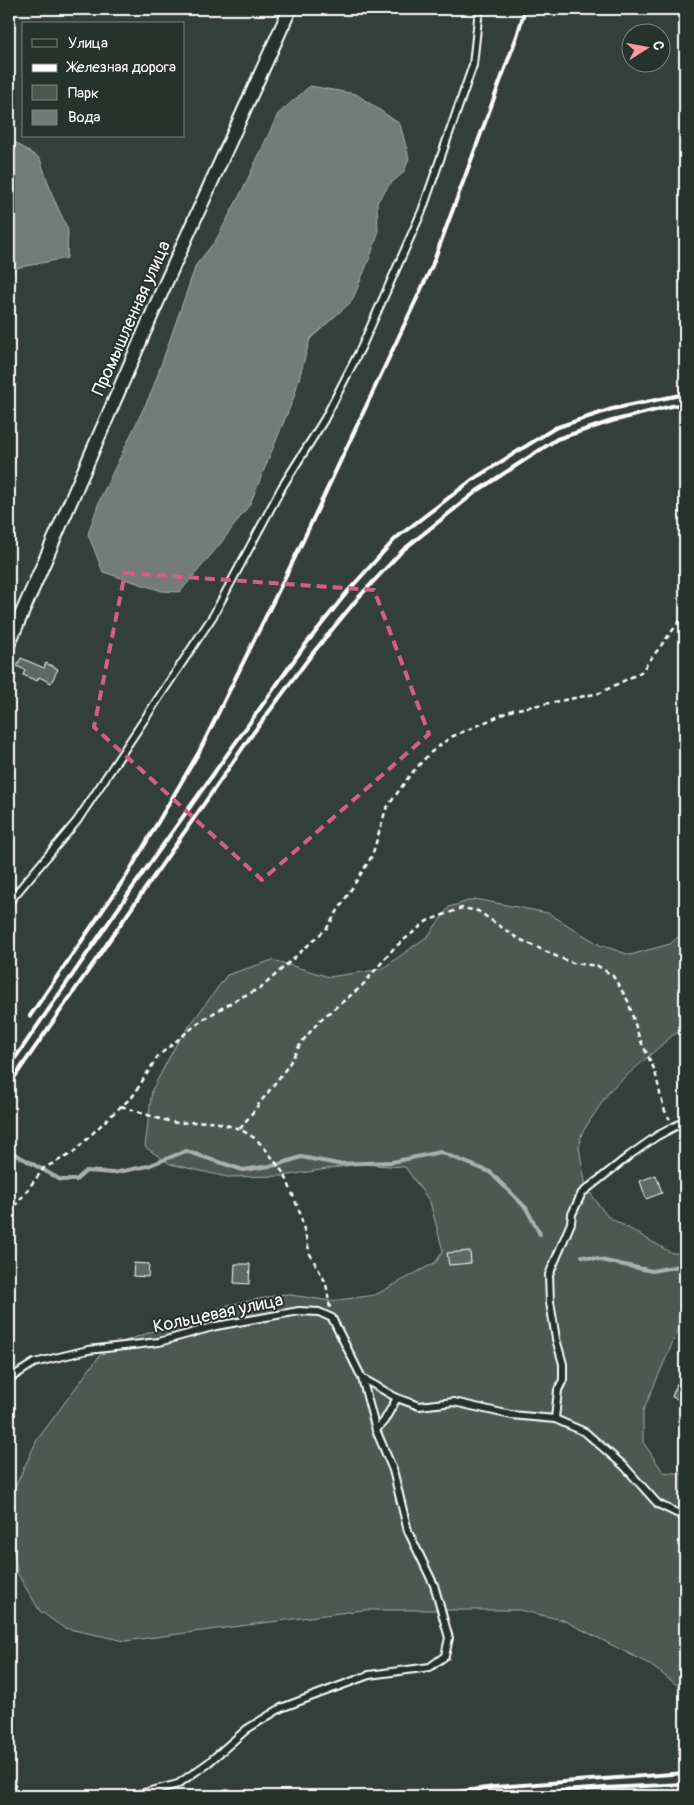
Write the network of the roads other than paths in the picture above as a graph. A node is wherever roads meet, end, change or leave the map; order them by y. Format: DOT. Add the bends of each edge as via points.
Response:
graph roads {
  1 [pos="290,9"];
  2 [pos="480,9"];
  3 [pos="9,643"];
  4 [pos="9,902"];
  5 [pos="685,1120"];
  6 [pos="362,1378"];
  7 [pos="9,1379"];
  8 [pos="397,1398"];
  9 [pos="555,1419"];
  10 [pos="376,1430"];
  11 [pos="685,1517"];
  12 [pos="132,1796"];
  1 -- 3 [label="street, Промышленная улица" via="159,298"];
  2 -- 4 [label="lane" via="473,65 422,211 362,346 324,420 282,487 213,616 77,821"];
  5 -- 9 [label="lane" via="630,1155 582,1193 572,1214 572,1223 549,1275 550,1302 563,1364"];
  6 -- 7 [label="lane, Кольцевая улица" via="332,1318 319,1312 299,1311 216,1326 159,1342 88,1350 34,1363"];
  6 -- 8 [label="lane"];
  6 -- 10 [label="lane"];
  8 -- 9 [label="lane" via="419,1406 454,1402 511,1415"];
  8 -- 10 [label="lane"];
  9 -- 11 [label="lane" via="585,1432 624,1466 658,1504"];
  10 -- 12 [label="lane" via="393,1470 408,1531 434,1585 448,1638 445,1656 430,1667 369,1675 281,1708 247,1729 178,1784"];
}
